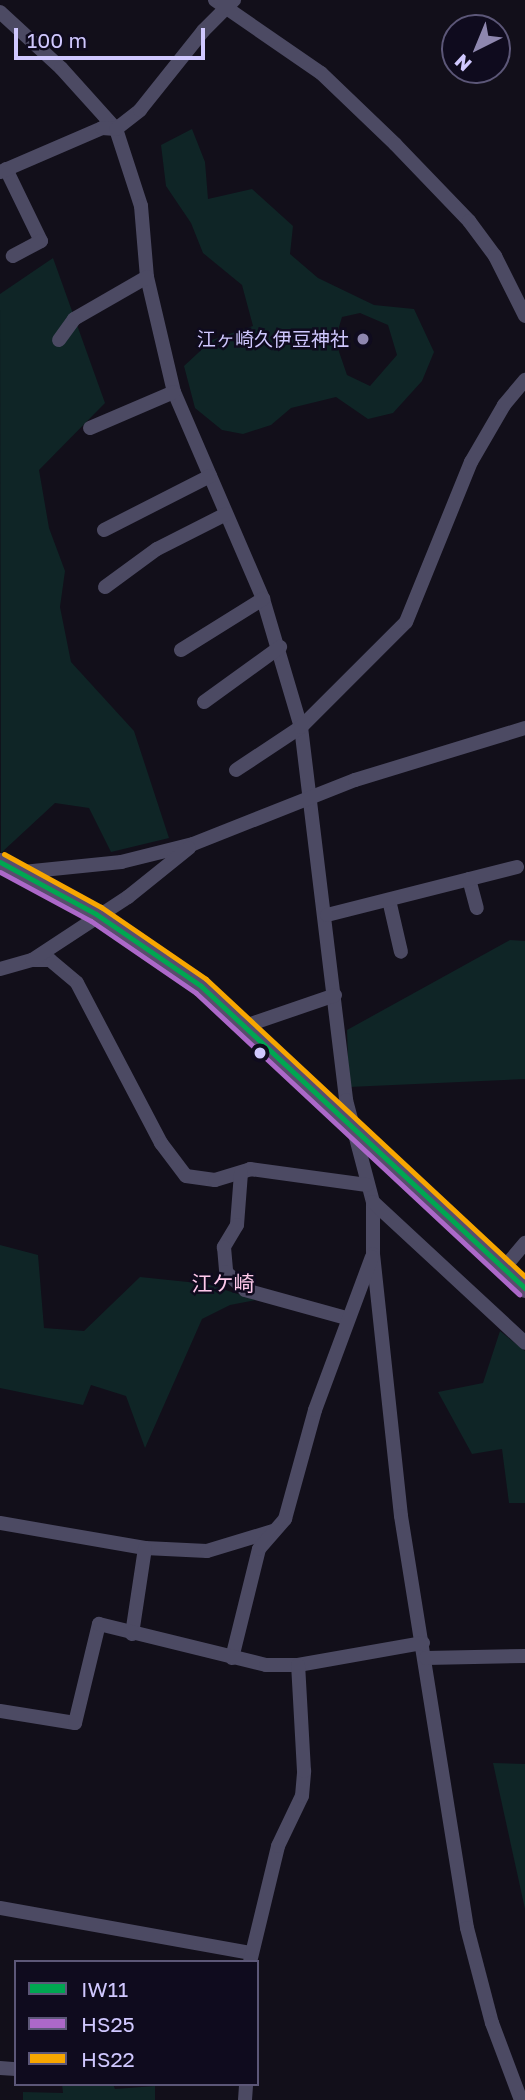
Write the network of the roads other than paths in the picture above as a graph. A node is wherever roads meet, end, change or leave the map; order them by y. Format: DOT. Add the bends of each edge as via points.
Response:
graph roads {
  1 [pos="224,3"];
  2 [pos="0,12"];
  3 [pos="116,129"];
  4 [pos="3,171"];
  5 [pos="13,256"];
  6 [pos="147,277"];
  7 [pos="525,316"];
  8 [pos="58,341"];
  9 [pos="525,380"];
  10 [pos="174,392"];
  11 [pos="90,428"];
  12 [pos="210,477"];
  13 [pos="226,514"];
  14 [pos="104,530"];
  15 [pos="105,587"];
  16 [pos="263,599"];
  17 [pos="280,647"];
  18 [pos="181,650"];
  19 [pos="204,702"];
  20 [pos="300,727"];
  21 [pos="525,728"];
  22 [pos="236,770"];
  23 [pos="311,796"];
  24 [pos="193,845"];
  25 [pos="0,862"];
  26 [pos="517,867"];
  27 [pos="23,872"];
  28 [pos="469,880"];
  29 [pos="389,900"];
  30 [pos="477,908"];
  31 [pos="96,914"];
  32 [pos="327,915"];
  33 [pos="401,952"];
  34 [pos="32,960"];
  35 [pos="0,969"];
  36 [pos="335,995"];
  37 [pos="248,1025"];
  38 [pos="351,1121"];
  39 [pos="241,1173"];
  40 [pos="367,1185"];
  41 [pos="373,1202"];
  42 [pos="525,1242"];
  43 [pos="373,1254"];
  44 [pos="504,1268"];
  45 [pos="525,1288"];
  46 [pos="347,1318"];
  47 [pos="525,1343"];
  48 [pos="0,1522"];
  49 [pos="274,1531"];
  50 [pos="145,1549"];
  51 [pos="132,1634"];
  52 [pos="423,1643"];
  53 [pos="525,1656"];
  54 [pos="232,1658"];
  55 [pos="426,1658"];
  56 [pos="298,1665"];
  57 [pos="0,1711"];
  58 [pos="0,1908"];
  59 [pos="250,1957"];
  60 [pos="521,2100"];
  1 -- 3 [label="street" via="140,110"];
  1 -- 7 [label="street" via="321,73 396,144 475,229 495,256"];
  2 -- 3 [label="street" via="61,68"];
  3 -- 4 [label="street" via="102,128"];
  3 -- 6 [label="street" via="141,206"];
  4 -- 5 [label="street" via="41,241"];
  6 -- 8 [label="street" via="74,319"];
  6 -- 10 [label="street"];
  9 -- 20 [label="street" via="504,405 471,462 406,622 369,664"];
  10 -- 11 [label="street"];
  10 -- 12 [label="street"];
  12 -- 13 [label="street"];
  12 -- 14 [label="street"];
  13 -- 15 [label="street" via="157,549"];
  13 -- 16 [label="street"];
  16 -- 17 [label="street"];
  16 -- 18 [label="street"];
  17 -- 19 [label="street"];
  17 -- 20 [label="street"];
  20 -- 22 [label="street"];
  20 -- 23 [label="street"];
  21 -- 23 [label="street"];
  23 -- 24 [label="street"];
  23 -- 32 [label="street"];
  24 -- 27 [label="street" via="121,862"];
  24 -- 31 [label="street" via="128,897"];
  25 -- 27 [label="main road"];
  26 -- 28 [label="street"];
  27 -- 31 [label="main road"];
  28 -- 29 [label="street"];
  28 -- 30 [label="street"];
  29 -- 32 [label="street"];
  29 -- 33 [label="street"];
  31 -- 34 [label="street"];
  31 -- 37 [label="main road" via="178,968"];
  32 -- 36 [label="street"];
  34 -- 35 [label="street"];
  34 -- 39 [label="street" via="50,960 77,983 156,1133 186,1177 200,1181"];
  36 -- 37 [label="street"];
  36 -- 38 [label="street"];
  37 -- 38 [label="main road"];
  38 -- 40 [label="street"];
  38 -- 44 [label="main road"];
  39 -- 40 [label="street" via="250,1169"];
  39 -- 46 [label="street" via="237,1226 224,1247 226,1272 245,1290"];
  40 -- 41 [label="street"];
  41 -- 43 [label="street"];
  41 -- 47 [label="street"];
  42 -- 44 [label="street"];
  43 -- 46 [label="street"];
  43 -- 52 [label="street" via="401,1516"];
  44 -- 45 [label="main road"];
  46 -- 49 [label="street" via="285,1519"];
  48 -- 50 [label="street"];
  49 -- 50 [label="street" via="206,1551"];
  49 -- 54 [label="street" via="258,1549"];
  50 -- 51 [label="street"];
  51 -- 54 [label="street"];
  51 -- 57 [label="street" via="99,1624 75,1723"];
  52 -- 55 [label="street"];
  52 -- 56 [label="street"];
  53 -- 55 [label="street"];
  54 -- 56 [label="street"];
  55 -- 60 [label="street" via="467,1928 492,2023"];
  56 -- 59 [label="street" via="302,1796 278,1846"];
  58 -- 59 [label="street"];
}
